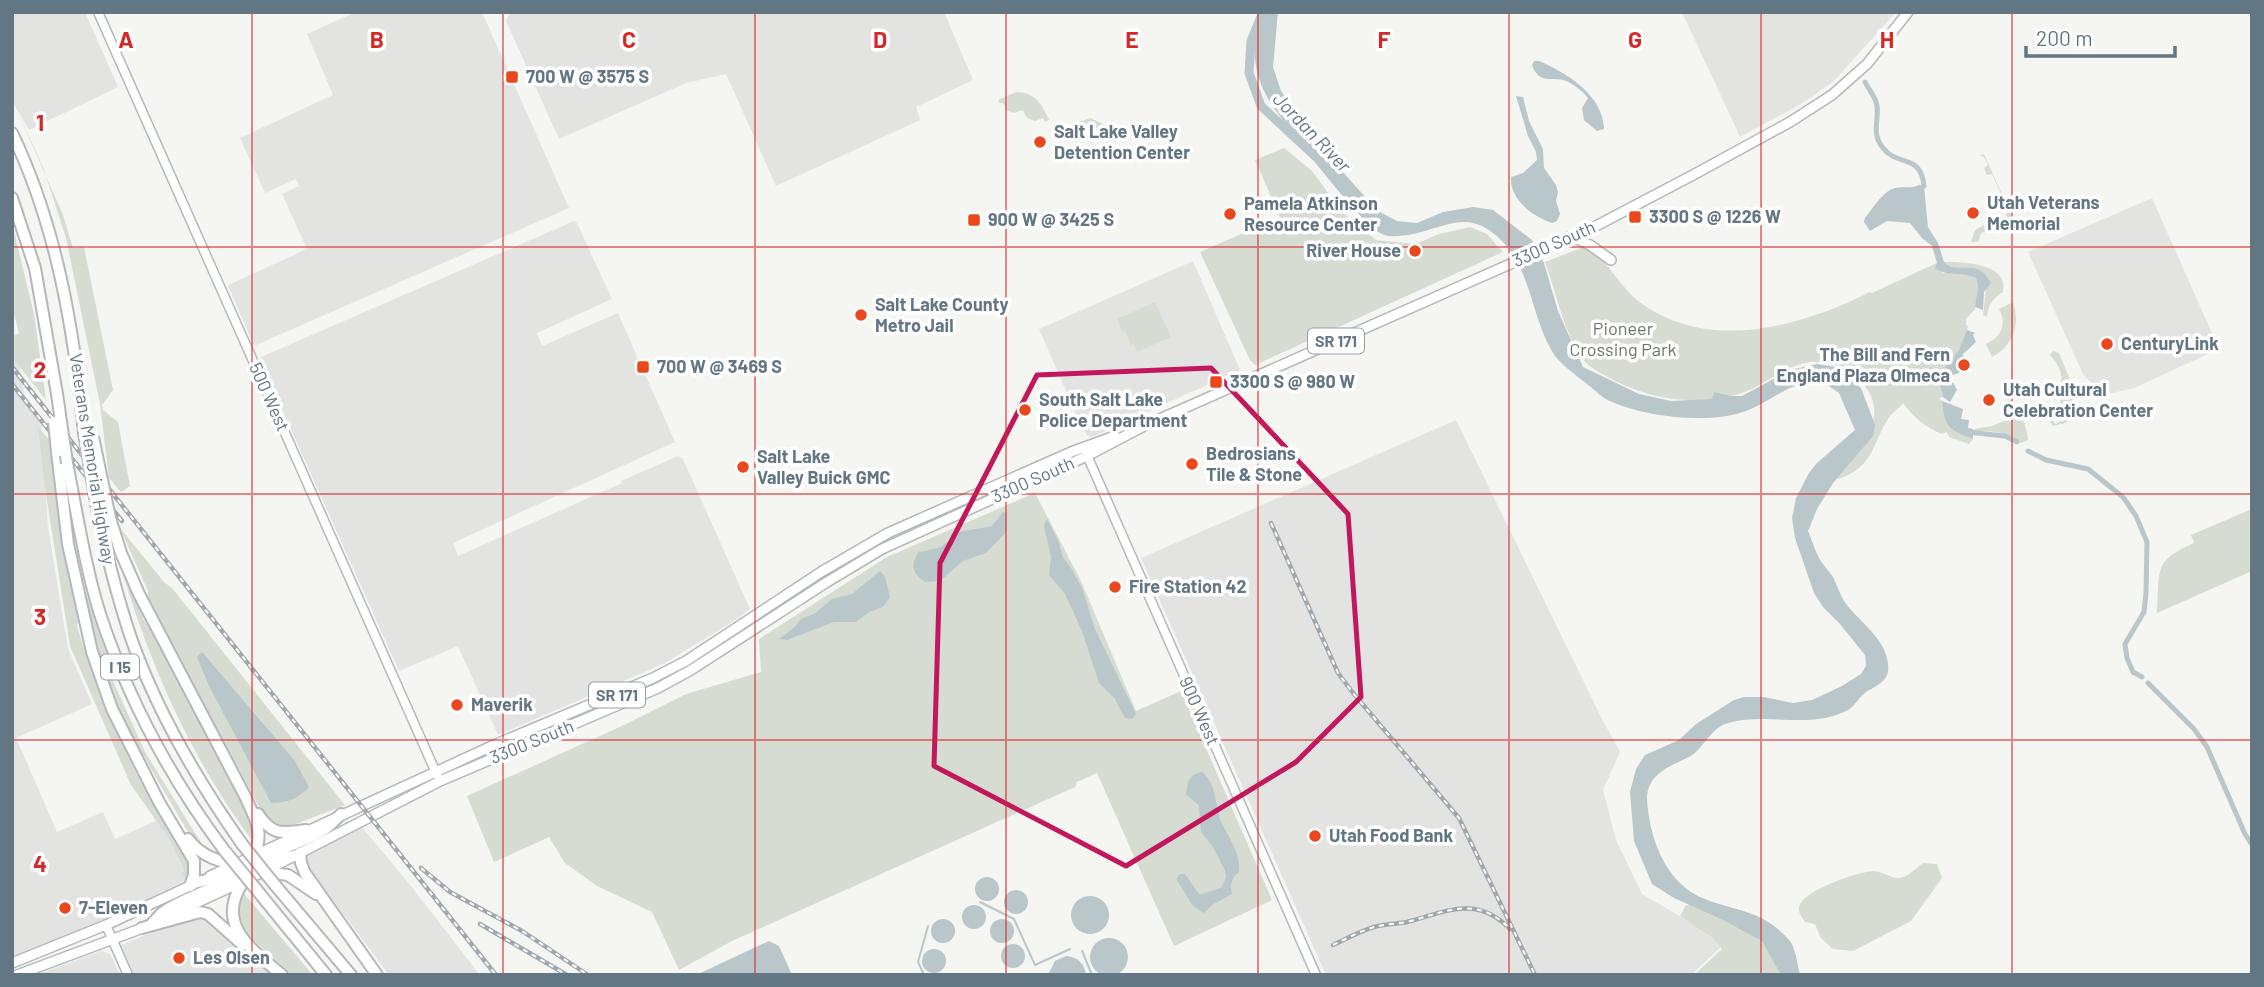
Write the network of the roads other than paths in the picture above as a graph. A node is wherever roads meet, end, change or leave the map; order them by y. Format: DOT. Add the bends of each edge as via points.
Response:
graph roads {
  1 [pos="98,12"];
  2 [pos="1908,12"];
  3 [pos="12,133"];
  4 [pos="12,198"];
  5 [pos="1571,236"];
  6 [pos="1611,260"];
  7 [pos="54,394"];
  8 [pos="1085,452"];
  9 [pos="104,519"];
  10 [pos="140,763"];
  11 [pos="435,772"];
  12 [pos="440,781"];
  13 [pos="246,798"];
  14 [pos="341,814"];
  15 [pos="306,830"];
  16 [pos="297,854"];
  17 [pos="248,868"];
  18 [pos="194,884"];
  19 [pos="324,900"];
  20 [pos="106,925"];
  21 [pos="146,927"];
  22 [pos="112,939"];
  23 [pos="12,963"];
  24 [pos="278,971"];
  25 [pos="17,975"];
  26 [pos="128,975"];
  27 [pos="326,975"];
  28 [pos="351,975"];
  29 [pos="377,975"];
  30 [pos="1317,975"];
  1 -- 11 [label="main road, 500 West"];
  2 -- 5 [label="main road, 3300 South / SR 171" via="1867,64 1799,117"];
  3 -- 9 [label="highway, Veterans Memorial Highway / I 15, bridge" via="27,164 56,257"];
  4 -- 7 [label="highway, Veterans Memorial Highway / I 15" via="35,268"];
  5 -- 6 [label="main road"];
  5 -- 8 [label="main road, 3300 South / SR 171"];
  7 -- 10 [label="highway, bridge" via="68,544 82,617 105,692"];
  7 -- 27 [label="highway, Veterans Memorial Highway / I 15, bridge" via="85,554 118,664 195,811"];
  8 -- 11 [label="main road, 3300 South / SR 171" via="881,536 670,670"];
  8 -- 12 [label="main road, 3300 South / SR 171" via="882,549 658,688"];
  8 -- 30 [label="main road, 900 West"];
  9 -- 13 [label="highway"];
  9 -- 28 [label="highway, Veterans Memorial Highway / I 15, bridge" via="132,641 194,772 242,844"];
  10 -- 17 [label="highway" via="195,848 210,858"];
  10 -- 18 [label="highway" via="194,862"];
  11 -- 12 [label="main road, 500 West"];
  11 -- 14 [label="main road, 3300 South / SR 171"];
  12 -- 16 [label="main road, 3300 South / SR 171"];
  13 -- 15 [label="highway" via="274,831"];
  13 -- 17 [label="highway" via="258,832"];
  14 -- 15 [label="main road, 3300 South / SR 171"];
  14 -- 17 [label="highway" via="325,829"];
  15 -- 17 [label="main road, 3300 South / SR 171"];
  16 -- 17 [label="highway"];
  16 -- 19 [label="highway"];
  17 -- 18 [label="highway"];
  17 -- 19 [label="highway" via="292,877"];
  17 -- 21 [label="highway" via="163,912"];
  17 -- 24 [label="highway" via="232,914 236,928"];
  18 -- 20 [label="main road"];
  19 -- 29 [label="highway"];
  20 -- 22 [label="main road"];
  20 -- 23 [label="main road"];
  21 -- 22 [label="main road"];
  21 -- 24 [label="highway" via="198,912 208,914"];
  22 -- 25 [label="main road"];
  22 -- 26 [label="main road"];
}
